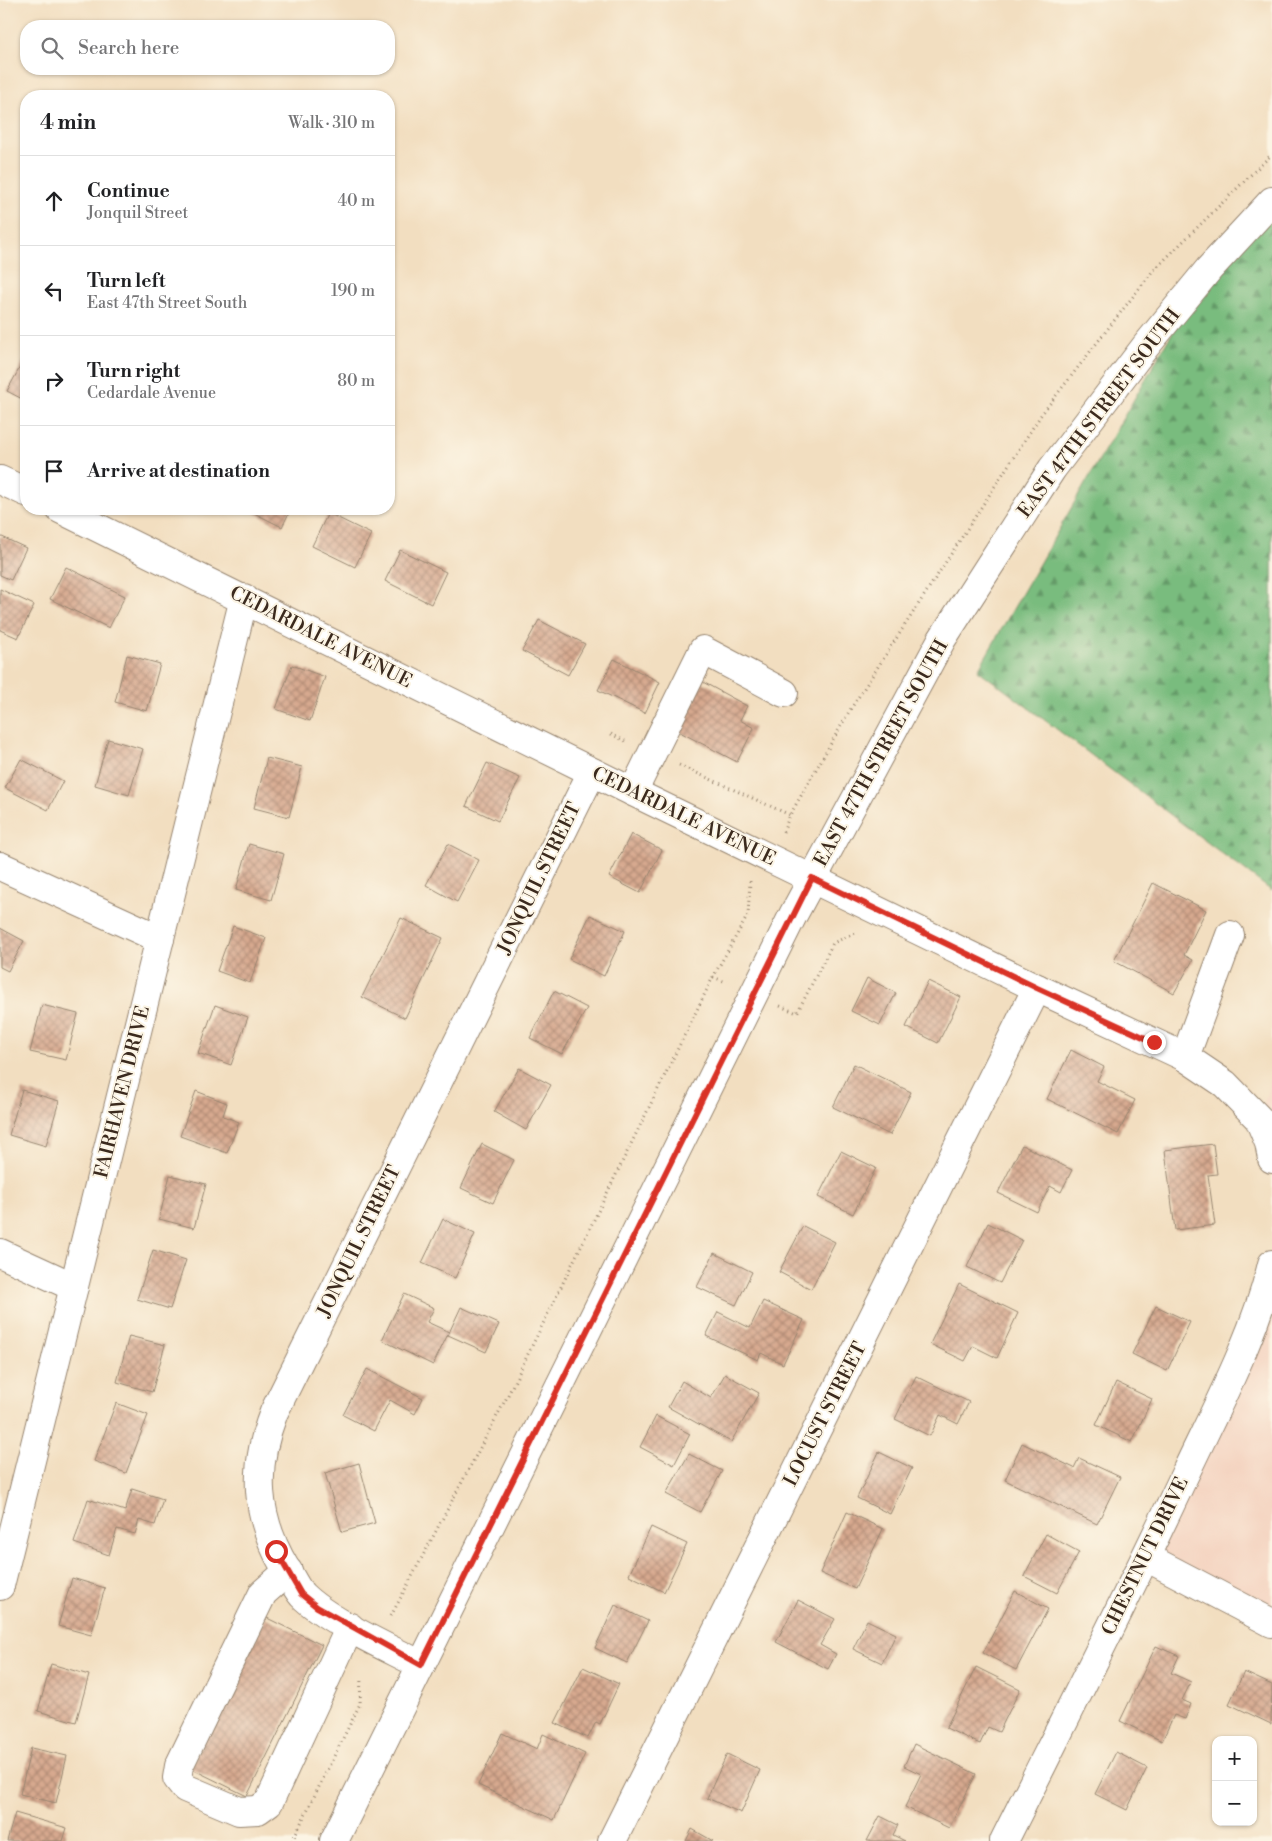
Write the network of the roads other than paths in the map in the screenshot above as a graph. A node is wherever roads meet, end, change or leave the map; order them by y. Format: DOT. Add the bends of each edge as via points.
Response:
graph roads {
  1 [pos="1272,202"];
  2 [pos="0,480"];
  3 [pos="20,489"];
  4 [pos="72,515"];
  5 [pos="244,598"];
  6 [pos="784,693"];
  7 [pos="592,772"];
  8 [pos="633,792"];
  9 [pos="0,866"];
  10 [pos="812,878"];
  11 [pos="1230,935"];
  12 [pos="160,938"];
  13 [pos="1037,988"];
  14 [pos="1185,1057"];
  15 [pos="1272,1159"];
  16 [pos="0,1253"];
  17 [pos="1271,1274"];
  18 [pos="74,1287"];
  19 [pos="1146,1557"];
  20 [pos="288,1571"];
  21 [pos="0,1586"];
  22 [pos="1272,1623"];
  23 [pos="350,1627"];
  24 [pos="421,1665"];
  25 [pos="334,1841"];
  26 [pos="612,1841"];
  27 [pos="1004,1841"];
  1 -- 10 [label="street, EAST 47TH STREET SOUTH" via="1209,269 1144,347 1052,469 942,639"];
  2 -- 3 [label="street"];
  4 -- 5 [label="street, CEDARDALE AVENUE"];
  5 -- 7 [label="street, CEDARDALE AVENUE"];
  5 -- 12 [label="street, FAIRHAVEN DRIVE"];
  6 -- 8 [label="street" via="703,650"];
  7 -- 8 [label="street, CEDARDALE AVENUE"];
  7 -- 20 [label="street, JONQUIL STREET" via="267,1431 259,1487 265,1523"];
  8 -- 10 [label="street, CEDARDALE AVENUE"];
  9 -- 12 [label="street"];
  10 -- 13 [label="street, CEDARDALE AVENUE"];
  10 -- 24 [label="street, EAST 47TH STREET SOUTH"];
  11 -- 14 [label="street"];
  12 -- 18 [label="street, FAIRHAVEN DRIVE"];
  13 -- 14 [label="street, CEDARDALE AVENUE"];
  13 -- 26 [label="street, LOCUST STREET"];
  14 -- 15 [label="street, CEDARDALE AVENUE" via="1225,1084 1259,1120"];
  16 -- 18 [label="street"];
  17 -- 19 [label="street, CHESTNUT DRIVE" via="1240,1358"];
  18 -- 21 [label="street, FAIRHAVEN DRIVE"];
  19 -- 22 [label="street"];
  19 -- 27 [label="street, CHESTNUT DRIVE"];
  20 -- 23 [label="street, JONQUIL STREET" via="301,1594"];
  20 -- 23 [label="street" via="263,1593 179,1766 177,1778 185,1788 238,1811 258,1810 270,1802"];
  23 -- 24 [label="street, JONQUIL STREET"];
  24 -- 25 [label="street, EAST 47TH STREET SOUTH"];
}
